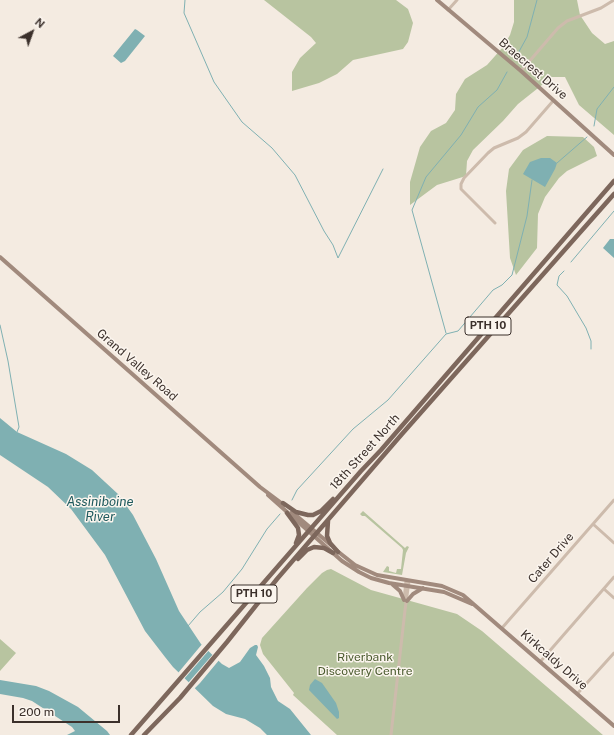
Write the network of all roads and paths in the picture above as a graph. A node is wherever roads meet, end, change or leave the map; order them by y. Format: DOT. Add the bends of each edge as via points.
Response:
graph roads {
  1 [pos="437,0"];
  2 [pos="457,0"];
  3 [pos="614,0"];
  4 [pos="448,10"];
  5 [pos="521,71"];
  6 [pos="553,101"];
  7 [pos="614,155"];
  8 [pos="614,181"];
  9 [pos="606,189"];
  10 [pos="614,195"];
  11 [pos="495,224"];
  12 [pos="555,249"];
  13 [pos="561,255"];
  14 [pos="0,257"];
  15 [pos="361,471"];
  16 [pos="260,486"];
  17 [pos="614,500"];
  18 [pos="283,503"];
  19 [pos="287,513"];
  20 [pos="333,513"];
  21 [pos="593,524"];
  22 [pos="310,530"];
  23 [pos="315,534"];
  24 [pos="614,543"];
  25 [pos="336,552"];
  26 [pos="290,553"];
  27 [pos="280,575"];
  28 [pos="614,577"];
  29 [pos="408,581"];
  30 [pos="389,583"];
  31 [pos="407,586"];
  32 [pos="424,588"];
  33 [pos="604,589"];
  34 [pos="614,598"];
  35 [pos="406,601"];
  36 [pos="480,610"];
  37 [pos="502,628"];
  38 [pos="614,654"];
  39 [pos="540,662"];
  40 [pos="577,694"];
  41 [pos="614,726"];
  42 [pos="131,735"];
  43 [pos="144,735"];
  44 [pos="391,735"];
  1 -- 4 [label="main road, Braecrest Drive"];
  2 -- 4 [label="street"];
  3 -- 5 [label="street" via="601,8 567,21"];
  4 -- 5 [label="main road, Braecrest Drive"];
  5 -- 6 [label="main road, Braecrest Drive"];
  6 -- 7 [label="main road, Braecrest Drive"];
  6 -- 11 [label="street" via="526,132 488,153 461,184 461,189"];
  8 -- 9 [label="main road, 18th Street North / PTH 10"];
  9 -- 10 [label="street"];
  9 -- 12 [label="main road, 18th Street North / PTH 10"];
  10 -- 13 [label="main road, PTH 10"];
  12 -- 13 [label="street"];
  12 -- 15 [label="main road, 18th Street North / PTH 10"];
  13 -- 20 [label="main road, 18th Street North / PTH 10"];
  14 -- 16 [label="main road, Grand Valley Road"];
  15 -- 18 [label="main road" via="328,504 313,515 303,515"];
  15 -- 22 [label="main road, 18th Street North / PTH 10"];
  16 -- 18 [label="main road, Grand Valley Road"];
  16 -- 19 [label="main road, Grand Valley Road"];
  17 -- 21 [label="street, Cater Drive"];
  18 -- 22 [label="main road, Grand Valley Road"];
  19 -- 22 [label="main road, Grand Valley Road"];
  19 -- 26 [label="main road" via="296,524 298,532 297,542"];
  20 -- 23 [label="main road, 18th Street North / PTH 10"];
  20 -- 25 [label="main road" via="328,521 326,533"];
  21 -- 24 [label="street"];
  21 -- 37 [label="street, Cater Drive"];
  22 -- 23 [label="main road, Grand Valley Road"];
  22 -- 26 [label="main road, 18th Street North / PTH 10"];
  23 -- 25 [label="main road, Kirkcaldy Drive"];
  23 -- 27 [label="main road, 18th Street North / PTH 10"];
  25 -- 27 [label="main road" via="321,547 310,548"];
  25 -- 29 [label="main road, Kirkcaldy Drive" via="374,574"];
  25 -- 30 [label="main road, Kirkcaldy Drive" via="347,565 374,579"];
  26 -- 42 [label="main road, 18th Street North / PTH 10"];
  27 -- 43 [label="main road, 18th Street North / PTH 10" via="180,698"];
  28 -- 33 [label="street"];
  29 -- 31 [label="street"];
  29 -- 36 [label="main road, Kirkcaldy Drive" via="447,587 463,595"];
  30 -- 31 [label="main road, Kirkcaldy Drive"];
  30 -- 35 [label="main road" via="400,591"];
  31 -- 32 [label="main road, Kirkcaldy Drive"];
  31 -- 35 [label="street"];
  32 -- 35 [label="main road"];
  32 -- 36 [label="main road, Kirkcaldy Drive" via="455,596"];
  33 -- 34 [label="street"];
  33 -- 39 [label="street"];
  35 -- 44 [label="street"];
  36 -- 37 [label="main road, Kirkcaldy Drive"];
  37 -- 39 [label="main road, Kirkcaldy Drive"];
  38 -- 40 [label="street"];
  39 -- 40 [label="main road, Kirkcaldy Drive"];
  40 -- 41 [label="main road, Kirkcaldy Drive"];
}
